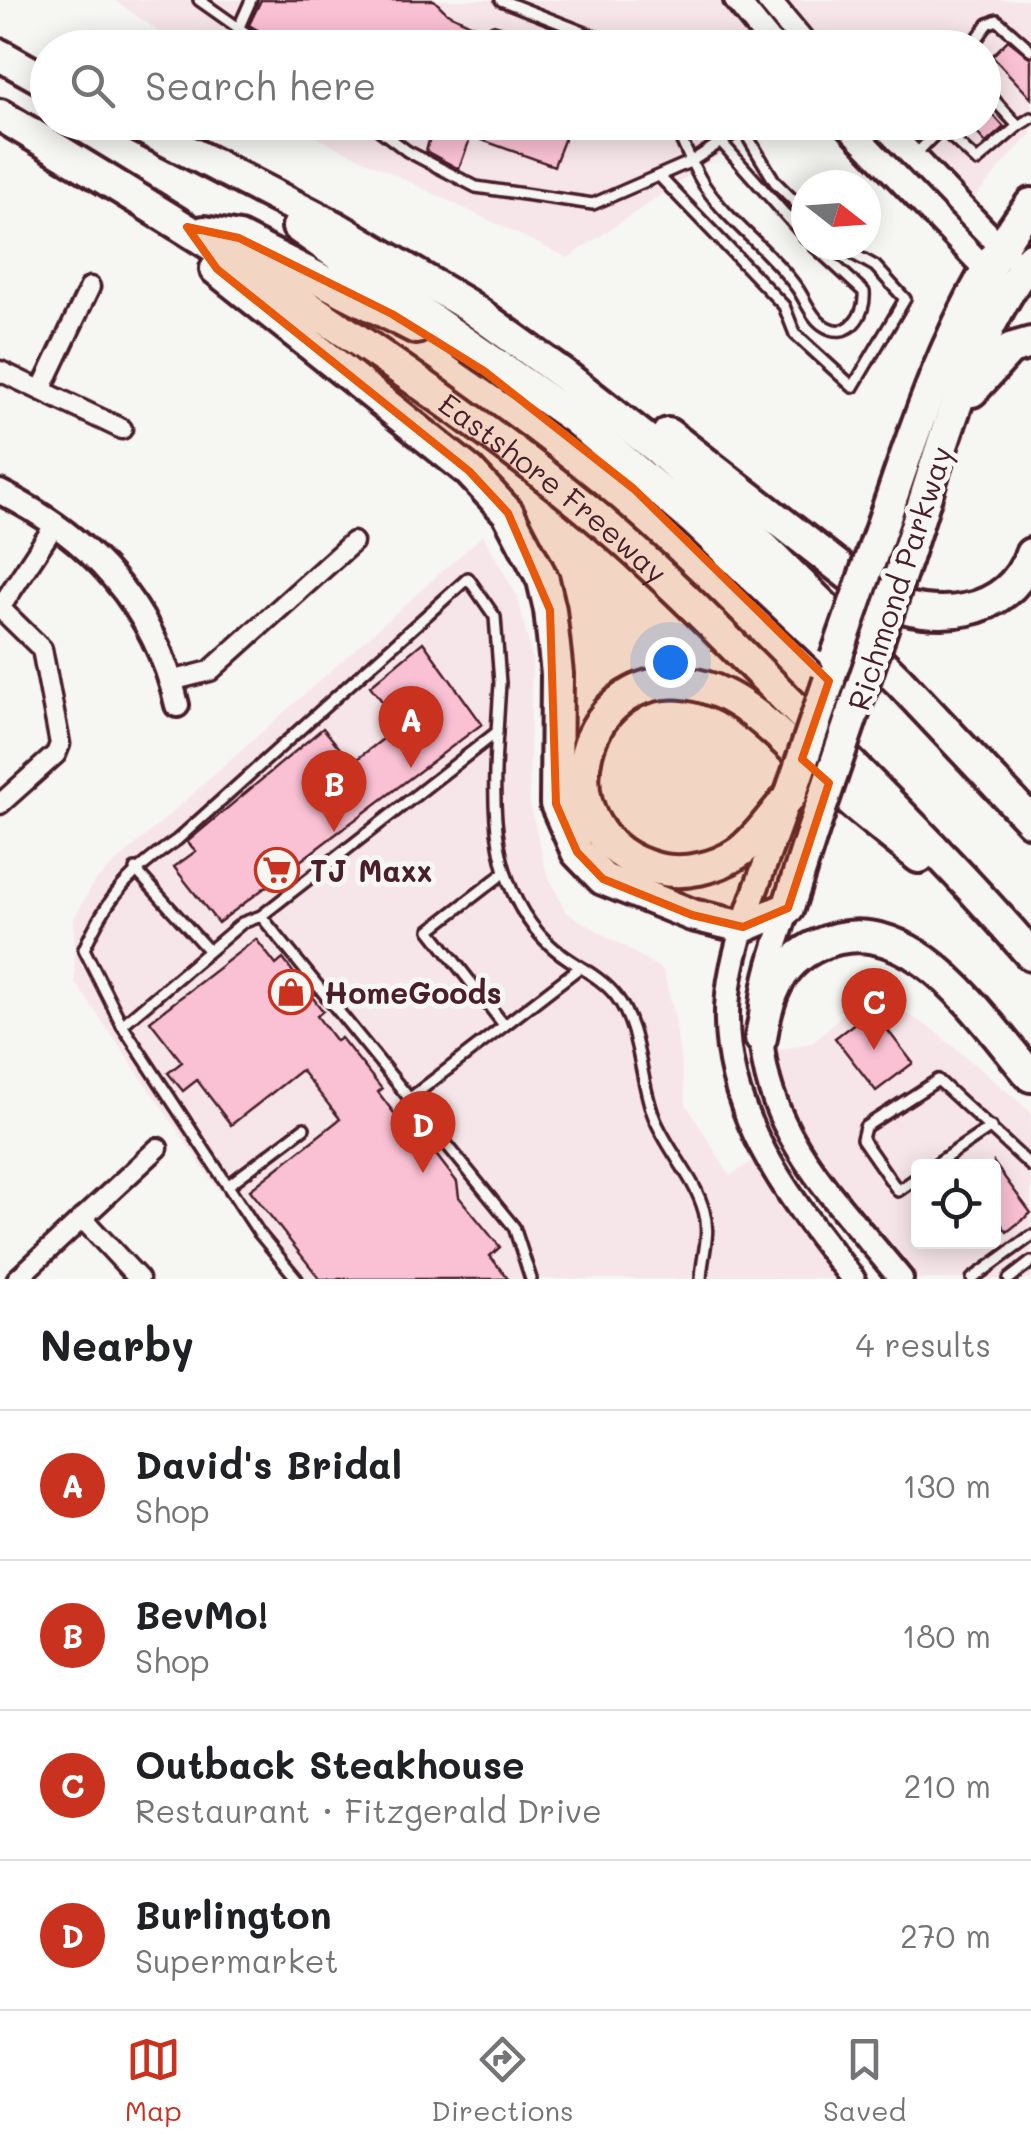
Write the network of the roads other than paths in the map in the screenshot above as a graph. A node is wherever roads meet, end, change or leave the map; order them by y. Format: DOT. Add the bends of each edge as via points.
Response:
graph roads {
  1 [pos="199,0"];
  2 [pos="251,0"];
  3 [pos="501,0"];
  4 [pos="736,0"];
  5 [pos="768,0"];
  6 [pos="239,27"];
  7 [pos="243,30"];
  8 [pos="578,30"];
  9 [pos="760,30"];
  10 [pos="793,30"];
  11 [pos="984,30"];
  12 [pos="1031,50"];
  13 [pos="0,54"];
  14 [pos="30,70"];
  15 [pos="1001,108"];
  16 [pos="0,114"];
  17 [pos="1031,118"];
  18 [pos="1018,126"];
  19 [pos="30,132"];
  20 [pos="43,140"];
  21 [pos="149,140"];
  22 [pos="166,140"];
  23 [pos="392,140"];
  24 [pos="682,140"];
  25 [pos="728,140"];
  26 [pos="754,140"];
  27 [pos="864,140"];
  28 [pos="897,140"];
  29 [pos="926,140"];
  30 [pos="954,140"];
  31 [pos="723,144"];
  32 [pos="913,157"];
  33 [pos="692,162"];
  34 [pos="660,177"];
  35 [pos="791,199"];
  36 [pos="1031,204"];
  37 [pos="791,221"];
  38 [pos="189,229"];
  39 [pos="992,258"];
  40 [pos="829,260"];
  41 [pos="864,260"];
  42 [pos="1025,281"];
  43 [pos="90,287"];
  44 [pos="1031,343"];
  45 [pos="0,371"];
  46 [pos="564,374"];
  47 [pos="42,388"];
  48 [pos="951,422"];
  49 [pos="122,429"];
  50 [pos="0,492"];
  51 [pos="56,523"];
  52 [pos="353,542"];
  53 [pos="1031,554"];
  54 [pos="732,568"];
  55 [pos="0,608"];
  56 [pos="832,670"];
  57 [pos="172,680"];
  58 [pos="861,693"];
  59 [pos="177,705"];
  60 [pos="497,732"];
  61 [pos="790,796"];
  62 [pos="0,804"];
  63 [pos="1031,821"];
  64 [pos="135,869"];
  65 [pos="505,872"];
  66 [pos="788,908"];
  67 [pos="261,916"];
  68 [pos="743,927"];
  69 [pos="1009,929"];
  70 [pos="208,950"];
  71 [pos="1031,955"];
  72 [pos="579,968"];
  73 [pos="122,1025"];
  74 [pos="504,1025"];
  75 [pos="762,1038"];
  76 [pos="1031,1076"];
  77 [pos="409,1099"];
  78 [pos="990,1126"];
  79 [pos="304,1128"];
  80 [pos="158,1148"];
  81 [pos="944,1159"];
  82 [pos="1031,1166"];
  83 [pos="911,1182"];
  84 [pos="230,1184"];
  85 [pos="82,1218"];
  86 [pos="1031,1236"];
  87 [pos="1031,1262"];
  88 [pos="17,1279"];
  89 [pos="139,1279"];
  90 [pos="297,1279"];
  91 [pos="531,1279"];
  92 [pos="701,1279"];
  93 [pos="854,1279"];
  94 [pos="901,1279"];
  95 [pos="972,1279"];
  96 [pos="1008,1279"];
  1 -- 6 [label="lane"];
  2 -- 6 [label="lane"];
  3 -- 8 [label="lane"];
  4 -- 9 [label="main road"];
  5 -- 10 [label="main road"];
  6 -- 7 [label="lane"];
  11 -- 12 [label="lane" via="998,20"];
  13 -- 14 [label="highway"];
  15 -- 18 [label="lane"];
  16 -- 19 [label="highway, Eastshore Freeway"];
  17 -- 18 [label="lane"];
  18 -- 30 [label="lane" via="977,161"];
  20 -- 38 [label="highway, Eastshore Freeway"];
  21 -- 54 [label="highway" via="304,230 489,357 628,463"];
  22 -- 46 [label="highway" via="467,304"];
  23 -- 34 [label="lane" via="476,187 593,204"];
  24 -- 33 [label="lane"];
  25 -- 31 [label="lane"];
  26 -- 35 [label="lane"];
  27 -- 39 [label="main road"];
  28 -- 32 [label="main road"];
  29 -- 32 [label="lane"];
  31 -- 33 [label="lane"];
  31 -- 37 [label="lane"];
  32 -- 39 [label="main road"];
  33 -- 34 [label="lane"];
  33 -- 40 [label="lane" via="706,188 793,282 820,324 848,329 866,307 864,292"];
  34 -- 41 [label="lane" via="784,306 795,334 853,387 906,299"];
  36 -- 39 [label="highway, Richmond Parkway"];
  38 -- 54 [label="highway" via="240,238 441,342"];
  38 -- 68 [label="highway" via="217,270 469,471 508,513 543,580 550,610 557,674 556,804 577,852 603,880 629,894"];
  38 -- 69 [label="highway, Eastshore Freeway" via="440,399 585,508 724,635"];
  39 -- 42 [label="main road"];
  39 -- 56 [label="highway, Richmond Parkway, bridge" via="944,348"];
  42 -- 48 [label="highway, Richmond Parkway" via="990,323"];
  43 -- 47 [label="street"];
  44 -- 48 [label="highway" via="1010,349 986,371"];
  45 -- 47 [label="street"];
  46 -- 53 [label="highway" via="670,435 880,599 912,613 966,612 988,602 1011,586"];
  46 -- 63 [label="highway" via="743,527"];
  47 -- 49 [label="street"];
  48 -- 58 [label="highway, Richmond Parkway, bridge"];
  50 -- 51 [label="main road"];
  51 -- 55 [label="street"];
  51 -- 57 [label="main road" via="136,604"];
  52 -- 57 [label="street" via="210,671"];
  54 -- 56 [label="highway"];
  55 -- 62 [label="street" via="42,649 60,744"];
  56 -- 58 [label="highway"];
  56 -- 61 [label="highway, Richmond Parkway, bridge"];
  57 -- 59 [label="main road"];
  58 -- 66 [label="highway, Richmond Parkway, bridge"];
  60 -- 64 [label="lane" via="495,617 468,578 177,840"];
  60 -- 65 [label="lane" via="495,830"];
  60 -- 67 [label="lane"];
  61 -- 68 [label="main road"];
  61 -- 69 [label="highway" via="740,852 670,872 618,852 602,834 584,798 584,759 606,713 634,693 665,683 704,687 724,695"];
  64 -- 70 [label="lane"];
  64 -- 73 [label="lane" via="104,905 84,949"];
  65 -- 72 [label="lane" via="532,924"];
  65 -- 74 [label="lane" via="430,930"];
  66 -- 68 [label="highway"];
  66 -- 75 [label="main road" via="767,975"];
  67 -- 70 [label="lane"];
  67 -- 77 [label="lane"];
  68 -- 93 [label="main road" via="727,1007 735,1087 768,1163"];
  69 -- 71 [label="highway, Eastshore Freeway"];
  70 -- 73 [label="lane"];
  72 -- 74 [label="lane"];
  72 -- 92 [label="lane" via="614,993 632,1021 655,1119 703,1208"];
  73 -- 84 [label="lane"];
  74 -- 77 [label="lane"];
  75 -- 76 [label="highway" via="777,978 790,963 821,943 858,934 920,957"];
  75 -- 94 [label="main road" via="776,1112 796,1152"];
  77 -- 91 [label="lane" via="514,1227"];
  78 -- 81 [label="lane"];
  78 -- 82 [label="lane"];
  78 -- 83 [label="lane" via="938,1080 865,1127 862,1139 898,1191"];
  79 -- 84 [label="lane"];
  80 -- 85 [label="street"];
  84 -- 90 [label="lane"];
  85 -- 88 [label="street"];
  85 -- 89 [label="street"];
  86 -- 95 [label="lane"];
  87 -- 96 [label="lane"];
}
